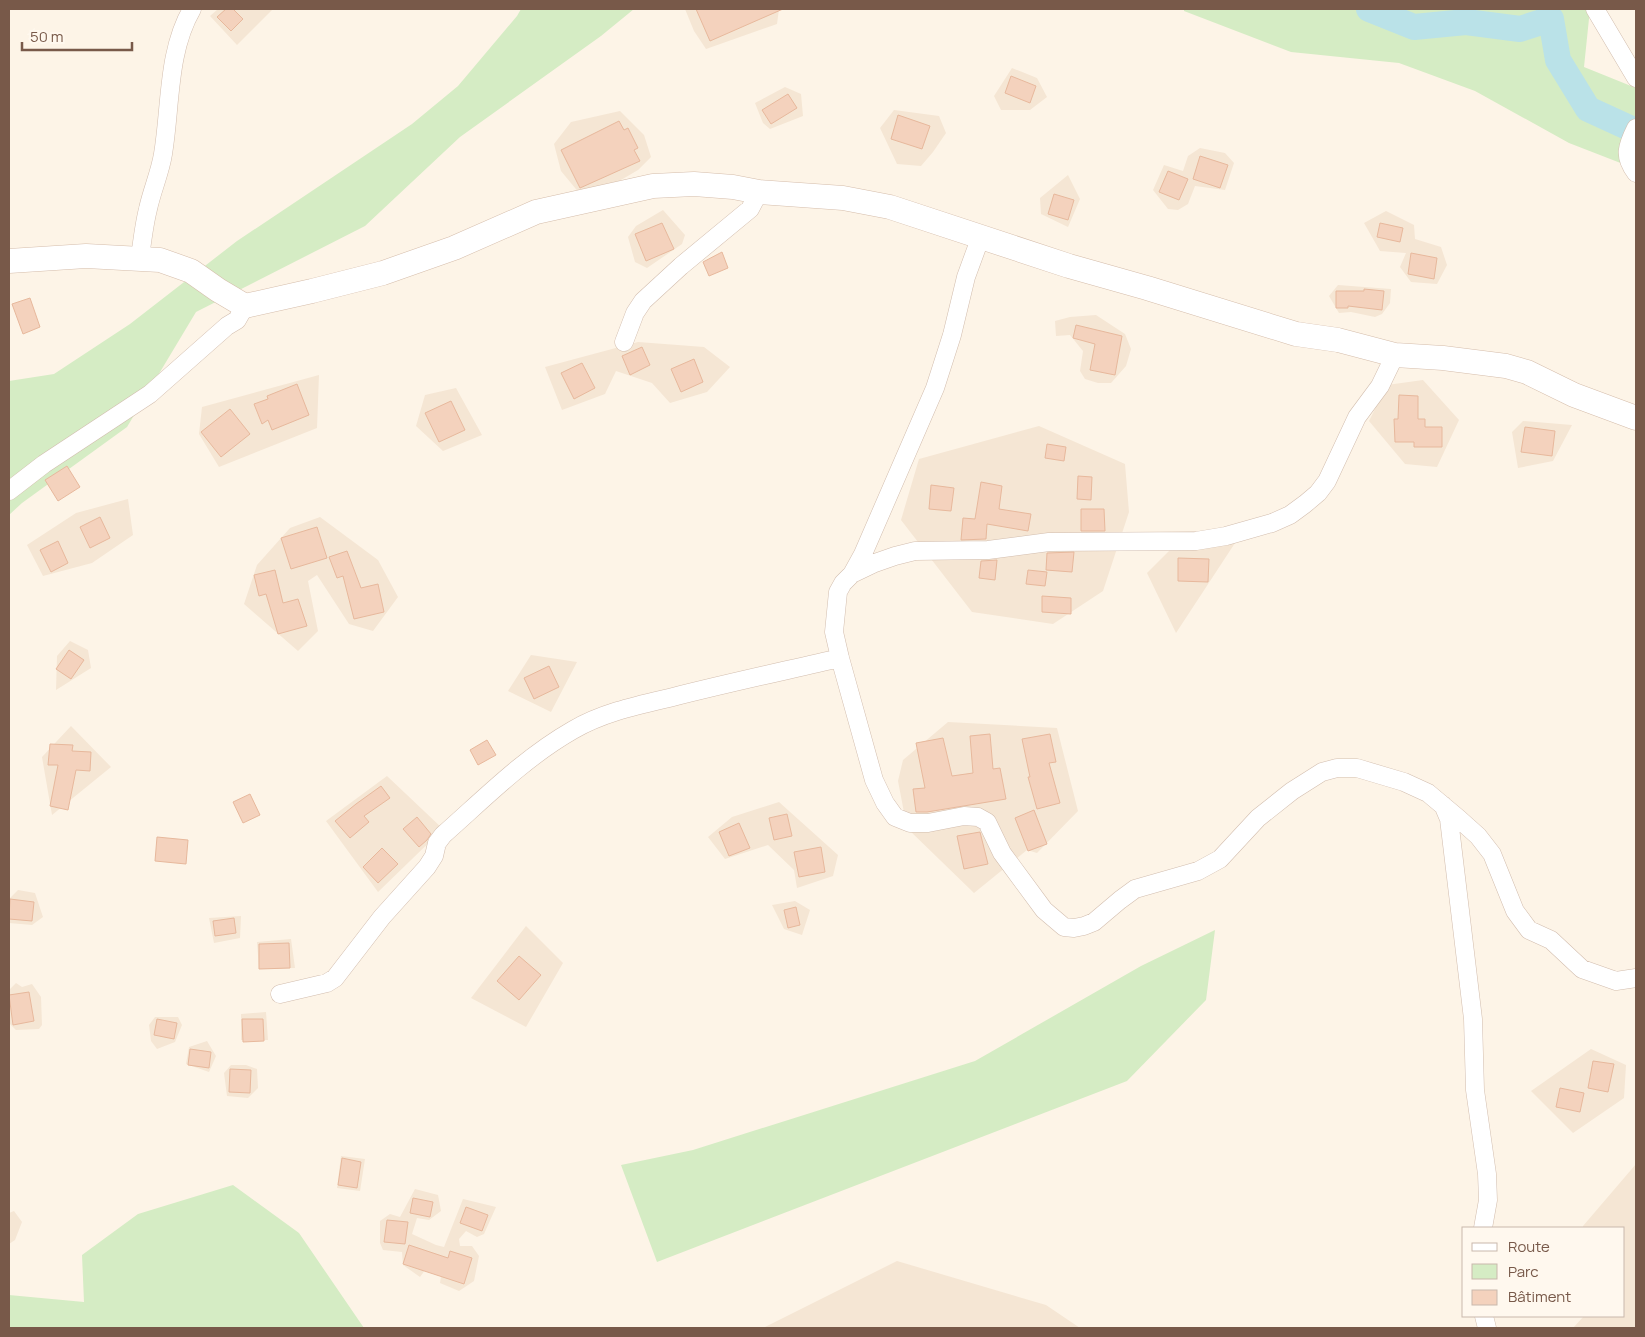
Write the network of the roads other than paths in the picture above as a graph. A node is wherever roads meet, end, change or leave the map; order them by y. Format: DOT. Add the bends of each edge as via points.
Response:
graph roads {
  1 [pos="192,9"];
  2 [pos="1595,9"];
  3 [pos="1636,78"];
  4 [pos="1636,128"];
  5 [pos="1636,173"];
  6 [pos="759,192"];
  7 [pos="981,236"];
  8 [pos="140,258"];
  9 [pos="9,261"];
  10 [pos="245,306"];
  11 [pos="624,342"];
  12 [pos="1395,355"];
  13 [pos="1636,418"];
  14 [pos="9,491"];
  15 [pos="852,574"];
  16 [pos="840,658"];
  17 [pos="1443,804"];
  18 [pos="1636,978"];
  19 [pos="280,994"];
  20 [pos="1483,1227"];
  1 -- 8 [label="street" via="178,41 163,154 148,208"];
  2 -- 3 [label="street"];
  4 -- 5 [label="street" via="1627,155"];
  6 -- 7 [label="street" via="843,198 890,207"];
  6 -- 10 [label="street" via="694,184 653,186 536,212 454,248 383,273"];
  6 -- 11 [label="street" via="750,209 643,302 635,313"];
  7 -- 12 [label="street" via="1069,266 1296,334 1338,340"];
  7 -- 15 [label="street" via="935,388"];
  8 -- 9 [label="street" via="86,256"];
  8 -- 10 [label="street" via="160,260 191,270"];
  10 -- 14 [label="street" via="237,320 226,326 150,394"];
  12 -- 13 [label="street" via="1513,368"];
  12 -- 15 [label="street" via="1380,386 1357,417 1327,481 1305,504 1272,523 1196,541 1050,542 988,550 915,551 881,560"];
  15 -- 16 [label="street" via="838,592 836,602 834,632"];
  16 -- 17 [label="street" via="874,780 895,817 910,823 964,816 978,817 987,822 1002,853 1044,910 1064,926 1074,928 1094,922 1135,889 1198,871 1220,859 1258,818 1292,791 1329,769 1357,768 1404,782"];
  16 -- 19 [label="street" via="620,710 596,718 554,741 522,763 438,842 427,867 382,917 335,978 327,983"];
  17 -- 18 [label="street" via="1478,836 1492,854 1514,911 1529,930 1551,940 1582,968 1616,981"];
  17 -- 20 [label="street" via="1449,819 1473,1019 1475,1090 1487,1174 1488,1200"];
}
